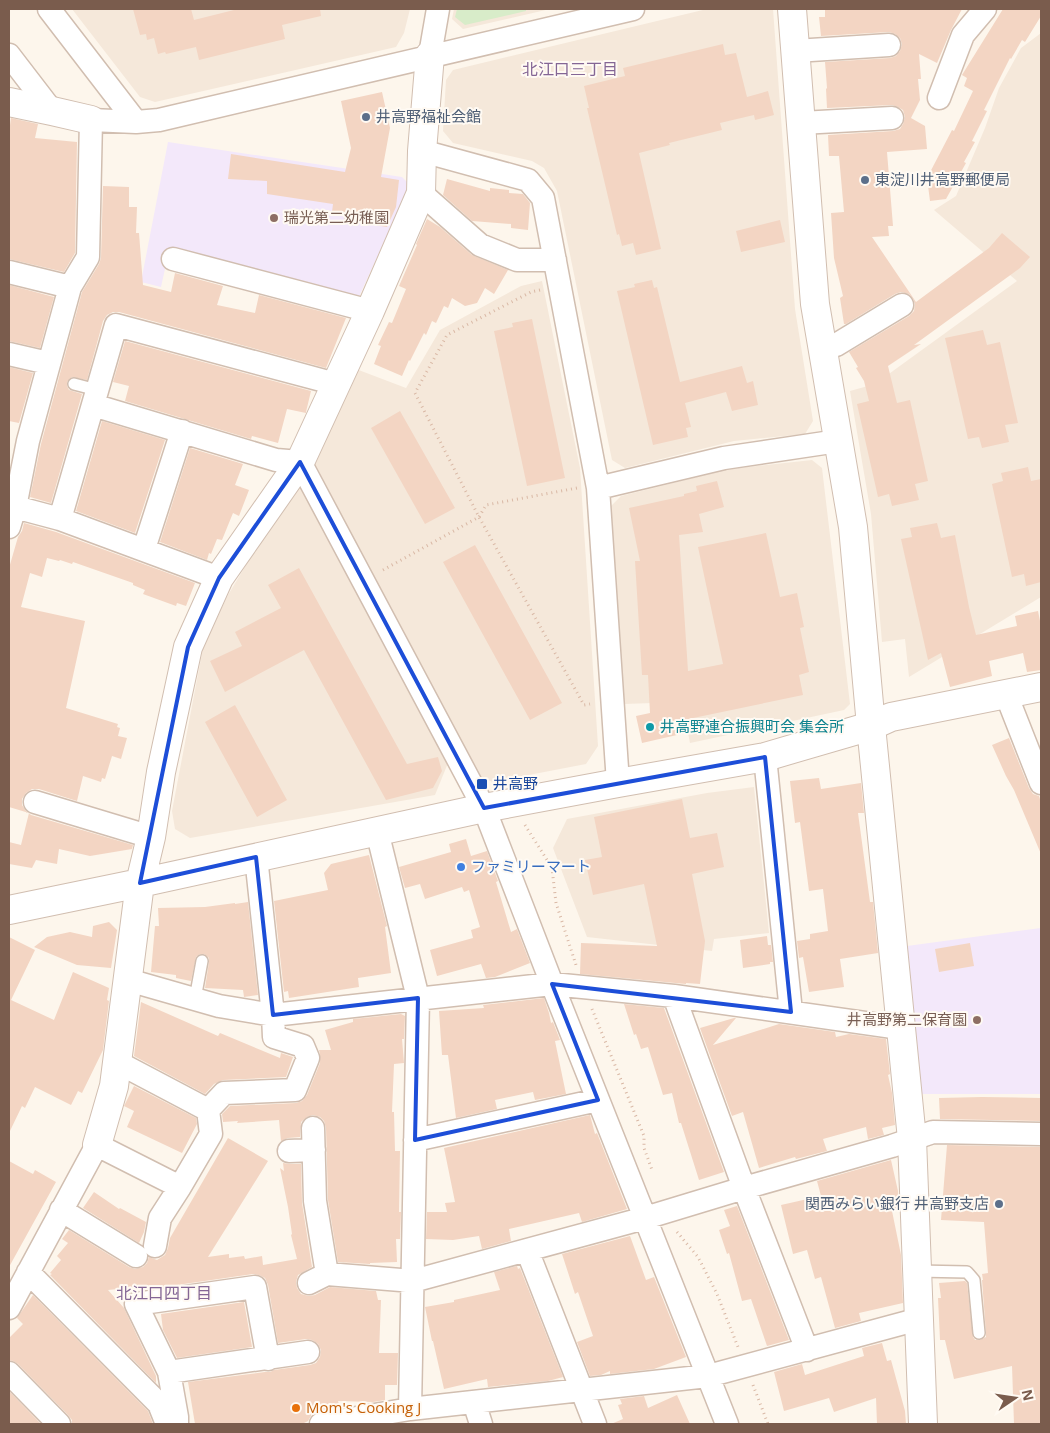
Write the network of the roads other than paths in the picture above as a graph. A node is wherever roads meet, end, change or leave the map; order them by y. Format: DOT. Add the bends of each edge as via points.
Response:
graph roads {
  1 [pos="49,9"];
  2 [pos="438,9"];
  3 [pos="632,9"];
  4 [pos="792,9"];
  5 [pos="985,9"];
  6 [pos="889,45"];
  7 [pos="796,51"];
  8 [pos="9,55"];
  9 [pos="430,55"];
  10 [pos="939,98"];
  11 [pos="9,102"];
  12 [pos="52,110"];
  13 [pos="892,118"];
  14 [pos="90,120"];
  15 [pos="136,122"];
  16 [pos="801,122"];
  17 [pos="422,151"];
  18 [pos="421,194"];
  19 [pos="173,259"];
  20 [pos="555,260"];
  21 [pos="9,272"];
  22 [pos="70,287"];
  23 [pos="902,305"];
  24 [pos="370,311"];
  25 [pos="822,350"];
  26 [pos="9,354"];
  27 [pos="48,363"];
  28 [pos="74,384"];
  29 [pos="336,384"];
  30 [pos="95,397"];
  31 [pos="182,432"];
  32 [pos="18,439"];
  33 [pos="838,441"];
  34 [pos="300,462"];
  35 [pos="590,488"];
  36 [pos="12,517"];
  37 [pos="60,519"];
  38 [pos="144,549"];
  39 [pos="219,578"];
  40 [pos="1041,687"];
  41 [pos="1006,694"];
  42 [pos="871,726"];
  43 [pos="765,757"];
  44 [pos="618,783"];
  45 [pos="1041,783"];
  46 [pos="35,802"];
  47 [pos="484,808"];
  48 [pos="378,831"];
  49 [pos="151,837"];
  50 [pos="256,857"];
  51 [pos="140,883"];
  52 [pos="9,910"];
  53 [pos="202,961"];
  54 [pos="128,980"];
  55 [pos="552,984"];
  56 [pos="674,996"];
  57 [pos="418,998"];
  58 [pos="195,999"];
  59 [pos="791,1012"];
  60 [pos="273,1015"];
  61 [pos="900,1028"];
  62 [pos="117,1062"];
  63 [pos="598,1100"];
  64 [pos="208,1110"];
  65 [pos="313,1128"];
  66 [pos="1041,1134"];
  67 [pos="912,1139"];
  68 [pos="415,1140"];
  69 [pos="97,1145"];
  70 [pos="314,1150"];
  71 [pos="288,1151"];
  72 [pos="180,1187"];
  73 [pos="744,1188"];
  74 [pos="61,1210"];
  75 [pos="653,1216"];
  76 [pos="526,1250"];
  77 [pos="917,1271"];
  78 [pos="28,1272"];
  79 [pos="413,1281"];
  80 [pos="9,1308"];
  81 [pos="919,1319"];
  82 [pos="979,1333"];
  83 [pos="807,1350"];
  84 [pos="308,1352"];
  85 [pos="268,1358"];
  86 [pos="169,1372"];
  87 [pos="9,1374"];
  88 [pos="708,1376"];
  89 [pos="581,1390"];
  90 [pos="474,1402"];
  91 [pos="410,1409"];
  92 [pos="60,1424"];
  93 [pos="167,1424"];
  94 [pos="177,1424"];
  95 [pos="321,1424"];
  96 [pos="481,1424"];
  97 [pos="595,1424"];
  98 [pos="727,1424"];
  99 [pos="922,1424"];
  1 -- 15 [label="street"];
  2 -- 9 [label="street"];
  3 -- 9 [label="street"];
  4 -- 7 [label="street"];
  5 -- 10 [label="street" via="963,36"];
  6 -- 7 [label="street"];
  7 -- 16 [label="street"];
  8 -- 12 [label="street"];
  9 -- 15 [label="street" via="160,120"];
  9 -- 17 [label="street"];
  11 -- 12 [label="street"];
  12 -- 14 [label="street"];
  13 -- 16 [label="street"];
  14 -- 15 [label="street"];
  14 -- 22 [label="street" via="88,256"];
  16 -- 25 [label="street" via="815,304"];
  17 -- 18 [label="street"];
  17 -- 20 [label="street" via="528,180 543,198"];
  18 -- 20 [label="street" via="480,245 517,260"];
  18 -- 24 [label="street"];
  19 -- 24 [label="street"];
  20 -- 35 [label="street"];
  21 -- 22 [label="street"];
  22 -- 27 [label="street"];
  23 -- 25 [label="street" via="836,345"];
  24 -- 29 [label="street"];
  25 -- 33 [label="street"];
  26 -- 27 [label="street"];
  27 -- 32 [label="street"];
  28 -- 30 [label="lane"];
  29 -- 30 [label="street" via="116,325"];
  29 -- 34 [label="street"];
  30 -- 31 [label="street"];
  30 -- 37 [label="street"];
  31 -- 34 [label="street" via="276,460"];
  31 -- 38 [label="street"];
  32 -- 36 [label="street"];
  33 -- 35 [label="street" via="724,458"];
  33 -- 42 [label="street" via="854,527"];
  34 -- 39 [label="street"];
  34 -- 47 [label="street"];
  35 -- 44 [label="street"];
  36 -- 37 [label="street"];
  37 -- 38 [label="street"];
  38 -- 39 [label="street"];
  39 -- 49 [label="street" via="188,647 161,772"];
  40 -- 41 [label="street"];
  41 -- 42 [label="street" via="891,717"];
  41 -- 45 [label="street"];
  42 -- 43 [label="street"];
  42 -- 61 [label="street"];
  43 -- 44 [label="street"];
  43 -- 59 [label="street"];
  44 -- 47 [label="street"];
  46 -- 49 [label="street"];
  47 -- 48 [label="street"];
  47 -- 55 [label="street"];
  48 -- 50 [label="street"];
  48 -- 57 [label="street"];
  49 -- 51 [label="street"];
  50 -- 51 [label="street"];
  50 -- 60 [label="street"];
  51 -- 52 [label="street"];
  51 -- 54 [label="street"];
  53 -- 58 [label="lane"];
  54 -- 58 [label="street"];
  54 -- 62 [label="street"];
  55 -- 56 [label="street"];
  55 -- 57 [label="street"];
  55 -- 63 [label="street"];
  56 -- 59 [label="street"];
  56 -- 73 [label="street"];
  57 -- 60 [label="street"];
  57 -- 68 [label="street"];
  58 -- 60 [label="street"];
  59 -- 61 [label="street"];
  60 -- 64 [label="street" via="274,1037 303,1046 308,1058 295,1090 224,1093"];
  61 -- 67 [label="street"];
  62 -- 64 [label="street"];
  62 -- 69 [label="street" via="114,1086"];
  63 -- 68 [label="street"];
  63 -- 75 [label="street" via="639,1200"];
  64 -- 72 [label="street" via="212,1134"];
  65 -- 70 [label="street"];
  66 -- 67 [label="street" via="933,1132"];
  67 -- 73 [label="street"];
  67 -- 77 [label="street"];
  68 -- 79 [label="street"];
  69 -- 72 [label="street"];
  69 -- 74 [label="street"];
  70 -- 71 [label="street"];
  70 -- 79 [label="street" via="318,1279"];
  72 -- 74 [label="street" via="160,1218 145,1251"];
  73 -- 75 [label="street"];
  73 -- 83 [label="street"];
  74 -- 78 [label="street"];
  75 -- 76 [label="street"];
  75 -- 88 [label="street"];
  76 -- 79 [label="street"];
  76 -- 89 [label="street"];
  77 -- 81 [label="street"];
  77 -- 82 [label="lane" via="967,1272 974,1280"];
  78 -- 80 [label="street"];
  78 -- 93 [label="street" via="159,1404"];
  79 -- 91 [label="street"];
  81 -- 83 [label="street"];
  81 -- 99 [label="street"];
  83 -- 88 [label="street"];
  84 -- 85 [label="street"];
  85 -- 86 [label="street"];
  85 -- 86 [label="street" via="255,1287 136,1304"];
  86 -- 94 [label="street"];
  87 -- 92 [label="street"];
  88 -- 89 [label="street"];
  88 -- 98 [label="street"];
  89 -- 90 [label="street"];
  89 -- 97 [label="street"];
  90 -- 91 [label="street"];
  90 -- 96 [label="street"];
  91 -- 95 [label="street"];
}
